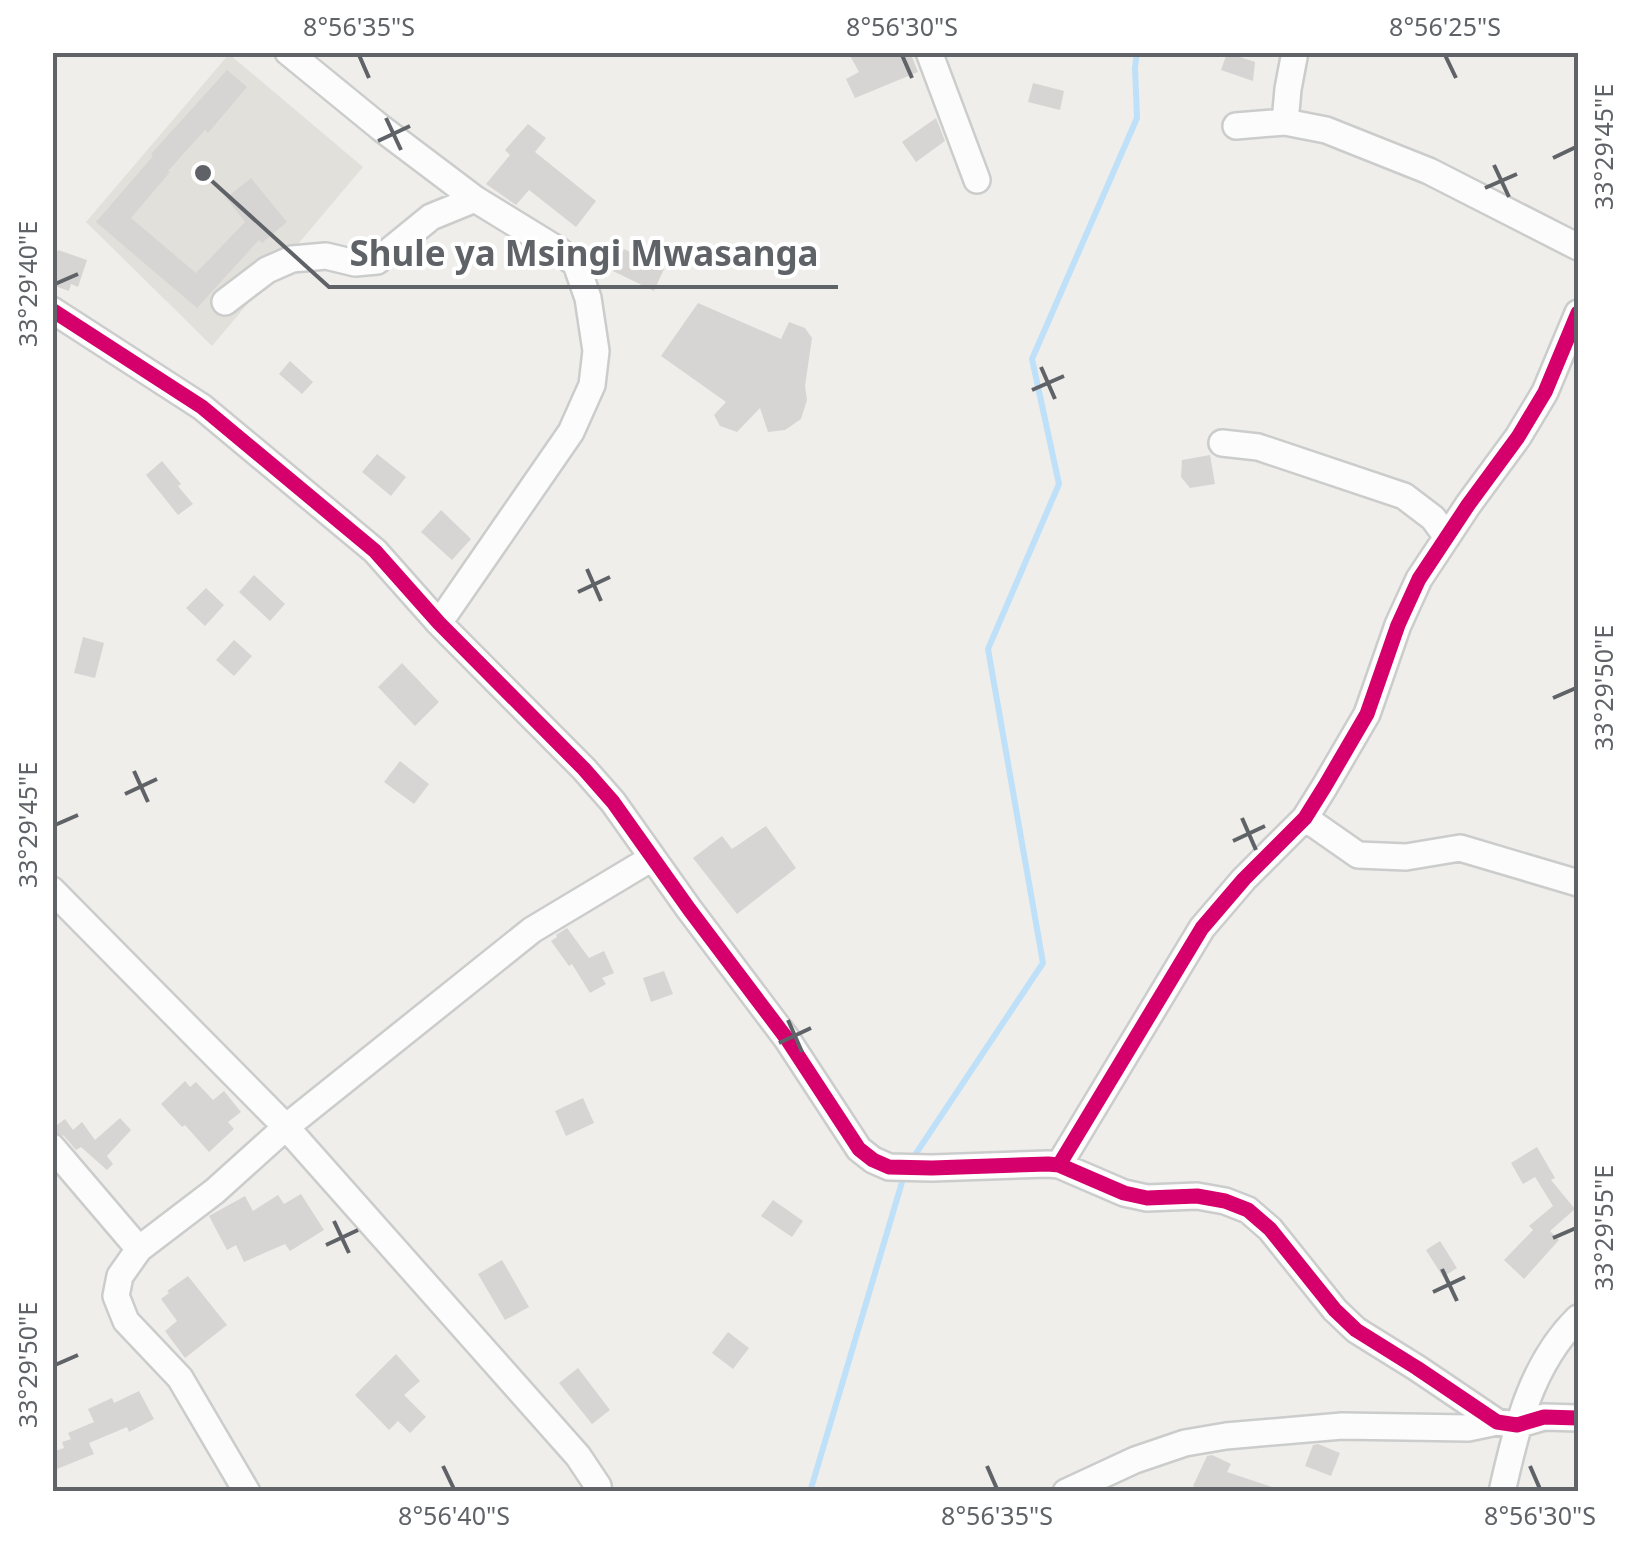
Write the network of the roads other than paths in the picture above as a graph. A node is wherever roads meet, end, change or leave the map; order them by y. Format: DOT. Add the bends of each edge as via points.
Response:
graph roads {
  1 [pos="288,52"];
  2 [pos="1296,52"];
  3 [pos="930,53"];
  4 [pos="1285,122"];
  5 [pos="1236,126"];
  6 [pos="976,180"];
  7 [pos="475,199"];
  8 [pos="1578,247"];
  9 [pos="225,302"];
  10 [pos="52,310"];
  11 [pos="1578,313"];
  12 [pos="1222,443"];
  13 [pos="1447,537"];
  14 [pos="439,623"];
  15 [pos="1305,818"];
  16 [pos="652,858"];
  17 [pos="1578,883"];
  18 [pos="52,890"];
  19 [pos="286,1127"];
  20 [pos="52,1147"];
  21 [pos="1059,1165"];
  22 [pos="138,1249"];
  23 [pos="1578,1318"];
  24 [pos="1578,1418"];
  25 [pos="1507,1423"];
  26 [pos="247,1492"];
  27 [pos="600,1492"];
  28 [pos="1066,1492"];
  29 [pos="1502,1492"];
  1 -- 7 [label="street"];
  2 -- 4 [label="street"];
  3 -- 6 [label="street"];
  4 -- 5 [label="street"];
  4 -- 8 [label="street" via="1326,130 1429,171"];
  7 -- 9 [label="street" via="432,217 377,260 292,259"];
  7 -- 14 [label="street" via="576,264 596,351 592,386 571,432"];
  10 -- 14 [label="street" via="250,444 376,551"];
  11 -- 13 [label="street" via="1518,438"];
  12 -- 13 [label="street" via="1258,448 1404,496"];
  13 -- 15 [label="street" via="1419,579 1366,714"];
  14 -- 16 [label="street" via="584,769"];
  15 -- 17 [label="street" via="1358,855 1406,857 1460,848"];
  15 -- 21 [label="street" via="1202,928"];
  16 -- 19 [label="street" via="532,930"];
  16 -- 21 [label="street" via="873,1160 932,1168"];
  18 -- 19 [label="street"];
  19 -- 22 [label="street"];
  19 -- 27 [label="street" via="578,1456"];
  20 -- 22 [label="street"];
  21 -- 25 [label="street" via="1135,1196 1197,1196 1248,1210 1356,1330"];
  22 -- 26 [label="street" via="116,1296 126,1321 180,1378"];
  23 -- 25 [label="street"];
  24 -- 25 [label="street"];
  25 -- 28 [label="street" via="1342,1426 1199,1440"];
  25 -- 29 [label="street"];
}
